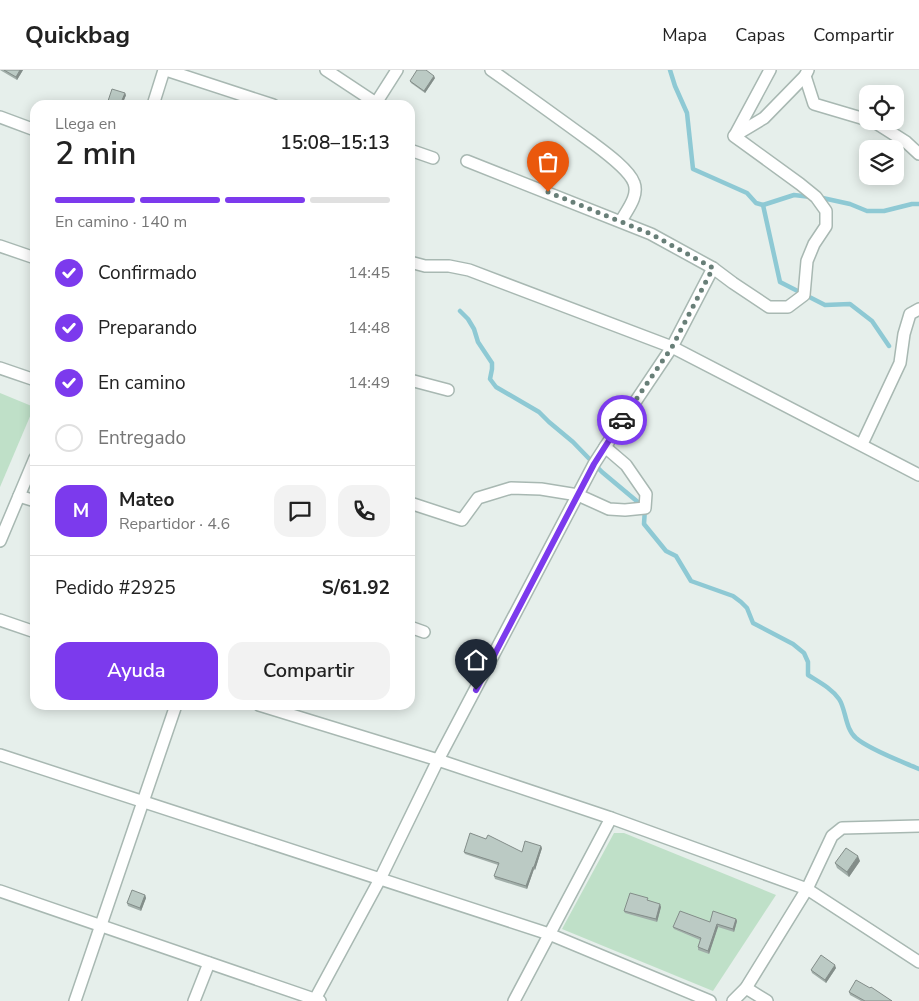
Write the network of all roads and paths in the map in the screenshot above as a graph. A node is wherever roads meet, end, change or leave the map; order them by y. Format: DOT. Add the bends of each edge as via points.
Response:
graph roads {
  1 [pos="165,70"];
  2 [pos="326,70"];
  3 [pos="397,70"];
  4 [pos="491,70"];
  5 [pos="770,70"];
  6 [pos="806,73"];
  7 [pos="156,100"];
  8 [pos="258,100"];
  9 [pos="371,100"];
  10 [pos="378,100"];
  11 [pos="0,117"];
  12 [pos="859,117"];
  13 [pos="30,128"];
  14 [pos="887,130"];
  15 [pos="734,136"];
  16 [pos="415,152"];
  17 [pos="919,154"];
  18 [pos="433,158"];
  19 [pos="467,161"];
  20 [pos="621,221"];
  21 [pos="0,246"];
  22 [pos="30,256"];
  23 [pos="415,263"];
  24 [pos="713,268"];
  25 [pos="919,309"];
  26 [pos="672,347"];
  27 [pos="0,368"];
  28 [pos="30,378"];
  29 [pos="415,381"];
  30 [pos="448,390"];
  31 [pos="862,444"];
  32 [pos="605,447"];
  33 [pos="30,470"];
  34 [pos="919,475"];
  35 [pos="578,495"];
  36 [pos="19,496"];
  37 [pos="30,499"];
  38 [pos="415,505"];
  39 [pos="0,541"];
  40 [pos="0,620"];
  41 [pos="415,629"];
  42 [pos="30,630"];
  43 [pos="424,632"];
  44 [pos="174,710"];
  45 [pos="274,710"];
  46 [pos="0,755"];
  47 [pos="438,760"];
  48 [pos="143,802"];
  49 [pos="611,818"];
  50 [pos="919,826"];
  51 [pos="380,879"];
  52 [pos="807,889"];
  53 [pos="0,891"];
  54 [pos="101,926"];
  55 [pos="549,934"];
  56 [pos="919,962"];
  57 [pos="208,963"];
  58 [pos="746,988"];
  59 [pos="316,1000"];
  60 [pos="75,1001"];
  61 [pos="194,1001"];
  62 [pos="514,1001"];
  63 [pos="710,1001"];
  64 [pos="733,1001"];
  65 [pos="767,1001"];
  1 -- 7 [label="street"];
  1 -- 8 [label="street"];
  2 -- 9 [label="street"];
  3 -- 10 [label="street"];
  4 -- 20 [label="street" via="628,173 635,184 635,196"];
  5 -- 15 [label="street"];
  6 -- 12 [label="street" via="814,104"];
  6 -- 15 [label="street" via="764,118"];
  11 -- 13 [label="street"];
  14 -- 17 [label="street"];
  15 -- 24 [label="street" via="816,197 826,211 826,226 807,261 804,295 788,307 769,307"];
  16 -- 18 [label="street"];
  19 -- 20 [label="street"];
  20 -- 24 [label="street"];
  21 -- 22 [label="street"];
  23 -- 26 [label="street" via="470,270"];
  24 -- 26 [label="street"];
  25 -- 31 [label="street" via="910,314 900,363"];
  26 -- 31 [label="street"];
  26 -- 32 [label="street"];
  27 -- 28 [label="street"];
  29 -- 30 [label="street"];
  31 -- 34 [label="street"];
  32 -- 35 [label="street"];
  32 -- 35 [label="street" via="626,465 646,494 645,508 609,509"];
  33 -- 36 [label="street"];
  35 -- 38 [label="street" via="511,488 478,498 462,520"];
  35 -- 47 [label="street"];
  36 -- 37 [label="street"];
  36 -- 39 [label="street"];
  40 -- 42 [label="street"];
  41 -- 43 [label="street"];
  44 -- 48 [label="street"];
  45 -- 47 [label="street"];
  46 -- 48 [label="street"];
  47 -- 49 [label="street"];
  47 -- 51 [label="street"];
  48 -- 51 [label="street"];
  48 -- 54 [label="street"];
  49 -- 52 [label="street"];
  49 -- 55 [label="street"];
  50 -- 52 [label="street" via="842,828 832,836"];
  51 -- 55 [label="street"];
  51 -- 59 [label="street"];
  52 -- 56 [label="street"];
  52 -- 58 [label="street"];
  53 -- 54 [label="street"];
  54 -- 57 [label="street"];
  54 -- 60 [label="street"];
  55 -- 62 [label="street"];
  55 -- 63 [label="street"];
  57 -- 59 [label="street"];
  57 -- 61 [label="street"];
  58 -- 64 [label="street"];
  58 -- 65 [label="street"];
}
